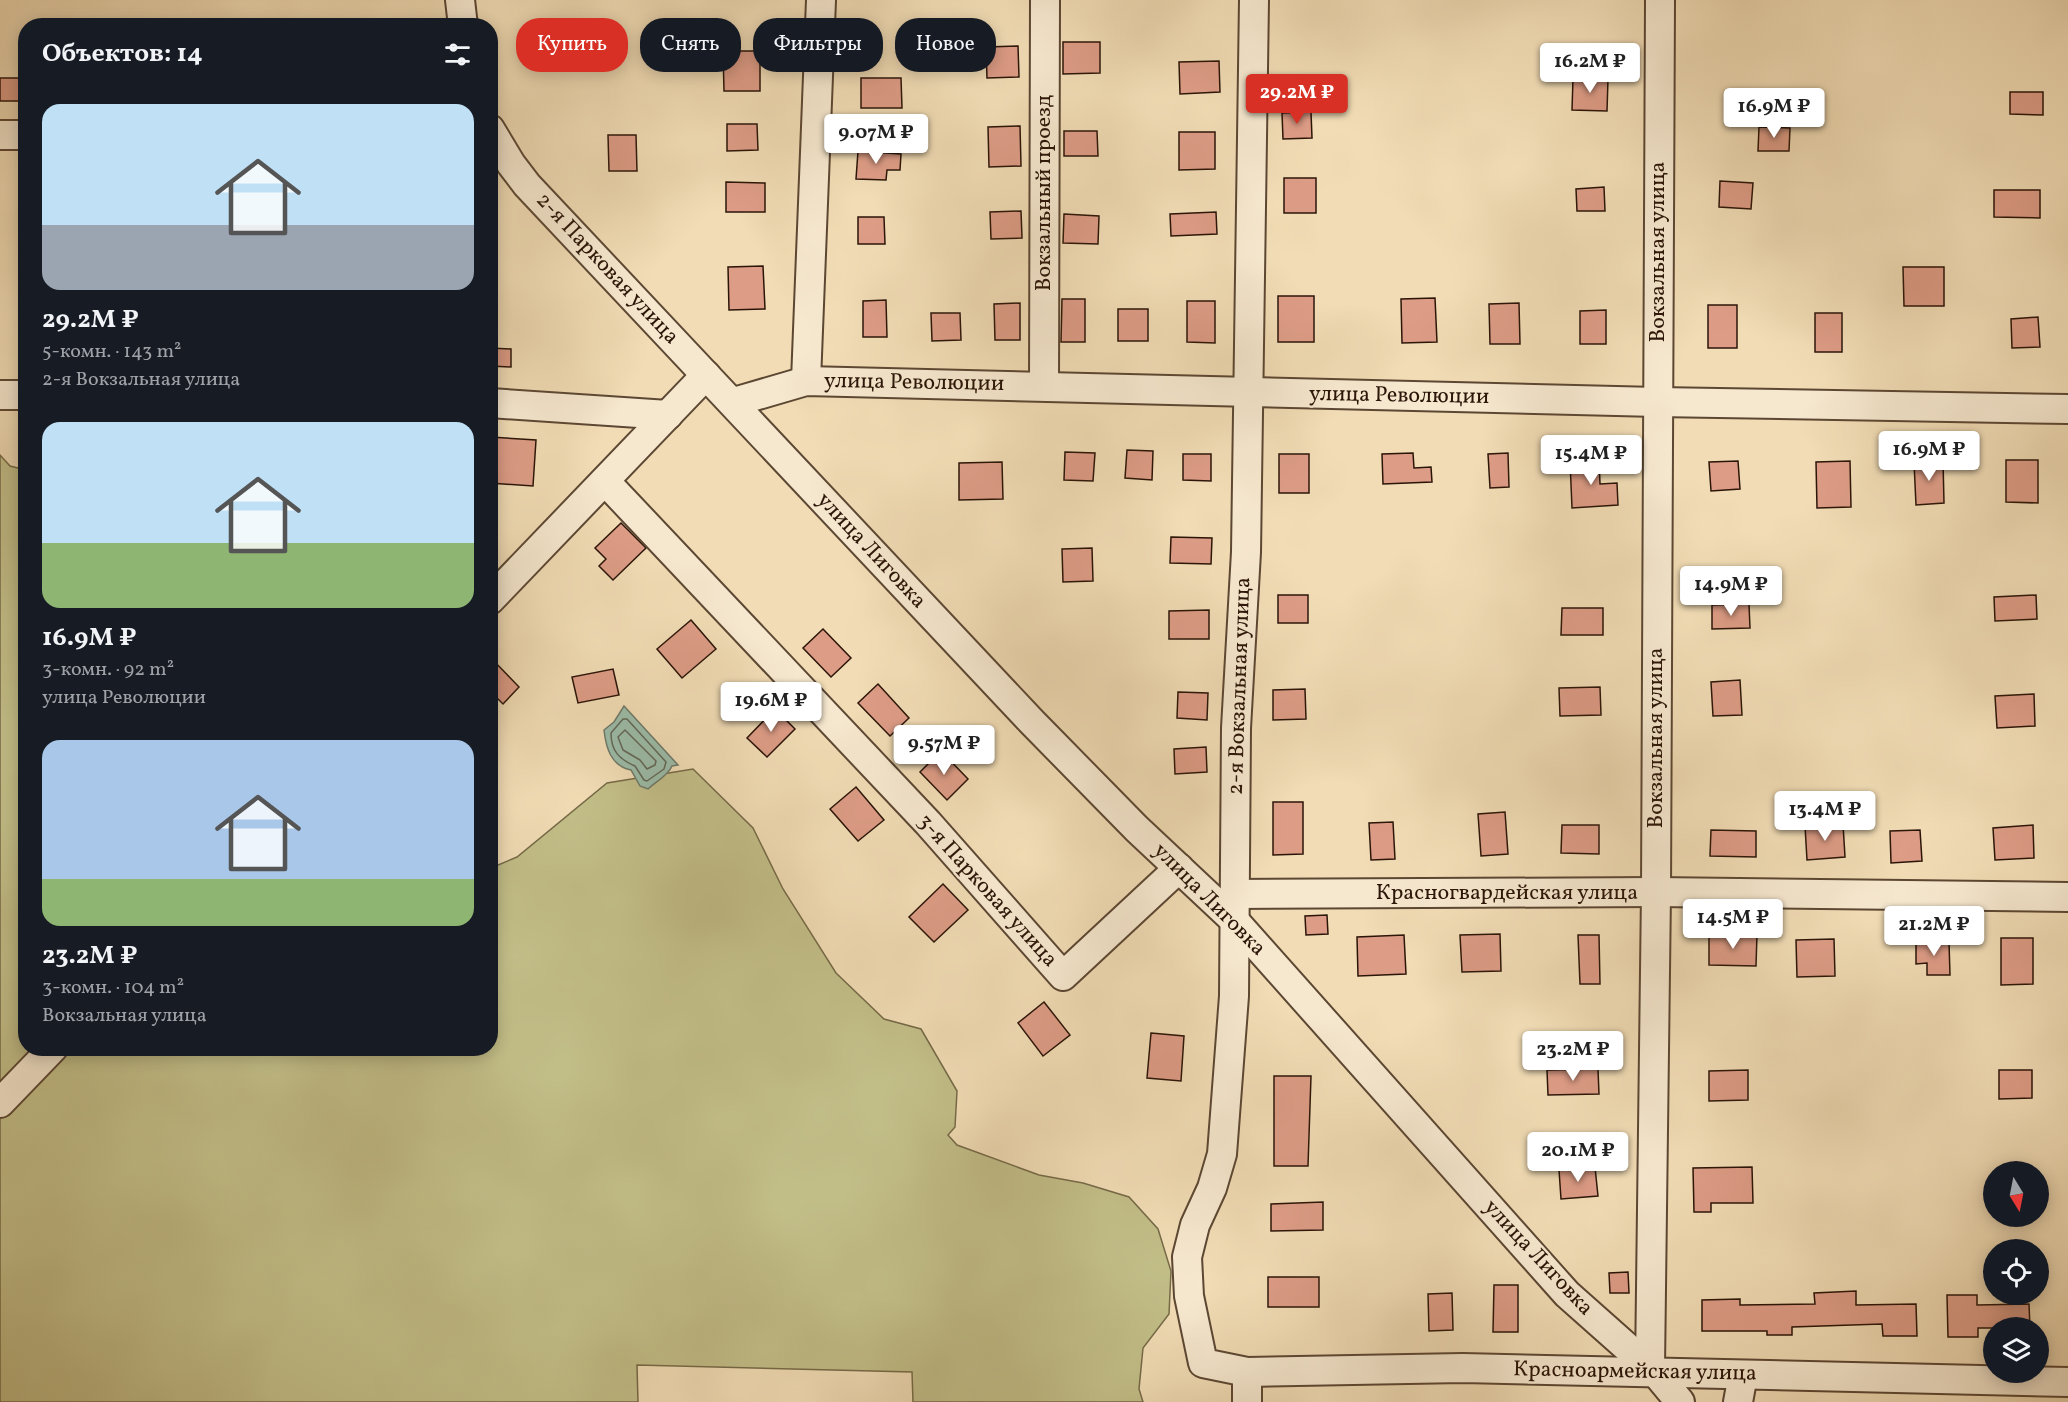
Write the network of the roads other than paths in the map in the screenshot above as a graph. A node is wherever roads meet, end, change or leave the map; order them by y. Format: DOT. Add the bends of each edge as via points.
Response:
graph roads {
  1 [pos="460,0"];
  2 [pos="821,0"];
  3 [pos="1045,0"];
  4 [pos="1254,0"];
  5 [pos="1660,0"];
  6 [pos="462,18"];
  7 [pos="0,135"];
  8 [pos="18,135"];
  9 [pos="498,142"];
  10 [pos="706,375"];
  11 [pos="807,381"];
  12 [pos="1044,386"];
  13 [pos="1248,393"];
  14 [pos="0,395"];
  15 [pos="18,395"];
  16 [pos="734,402"];
  17 [pos="1657,402"];
  18 [pos="498,404"];
  19 [pos="2068,409"];
  20 [pos="668,415"];
  21 [pos="605,481"];
  22 [pos="498,592"];
  23 [pos="1179,868"];
  24 [pos="1656,892"];
  25 [pos="2068,897"];
  26 [pos="1234,906"];
  27 [pos="45,1056"];
  28 [pos="0,1103"];
  29 [pos="1203,1364"];
  30 [pos="1653,1371"];
  31 [pos="1247,1372"];
  32 [pos="2068,1382"];
  33 [pos="1741,1388"];
  34 [pos="1247,1402"];
  35 [pos="1680,1402"];
  1 -- 6 [label="street"];
  2 -- 11 [label="street"];
  3 -- 12 [label="street, Вокзальный проезд"];
  4 -- 13 [label="street, 2-я Вокзальная улица"];
  5 -- 17 [label="street, Вокзальная улица"];
  7 -- 8 [label="street"];
  9 -- 10 [label="street, 2-я Парковая улица" via="527,185"];
  10 -- 16 [label="street, 2-я Парковая улица"];
  10 -- 20 [label="street"];
  11 -- 12 [label="street, улица Революции"];
  11 -- 16 [label="street, улица Революции"];
  12 -- 13 [label="street, улица Революции"];
  13 -- 17 [label="street, улица Революции"];
  13 -- 26 [label="street, 2-я Вокзальная улица"];
  14 -- 15 [label="street"];
  16 -- 23 [label="street, улица Лиговка" via="1032,722"];
  17 -- 19 [label="street, улица Революции"];
  17 -- 24 [label="street, Вокзальная улица"];
  18 -- 20 [label="street"];
  20 -- 21 [label="street"];
  21 -- 22 [label="street"];
  21 -- 23 [label="street, 3-я Парковая улица" via="928,824 1064,976"];
  23 -- 26 [label="street, улица Лиговка"];
  24 -- 25 [label="street, Красногвардейская улица"];
  24 -- 26 [label="street, Красногвардейская улица"];
  24 -- 30 [label="street, Вокзальная улица"];
  26 -- 29 [label="street, 2-я Вокзальная улица" via="1234,996 1222,1154 1187,1257 1189,1296"];
  26 -- 30 [label="street, улица Лиговка" via="1567,1294"];
  27 -- 28 [label="street"];
  29 -- 31 [label="street, Красноармейская улица"];
  30 -- 31 [label="street, Красноармейская улица" via="1463,1368"];
  30 -- 33 [label="street, Красноармейская улица"];
  30 -- 35 [label="street, улица Лиговка"];
  31 -- 34 [label="street"];
  32 -- 33 [label="street, Красноармейская улица"];
}
